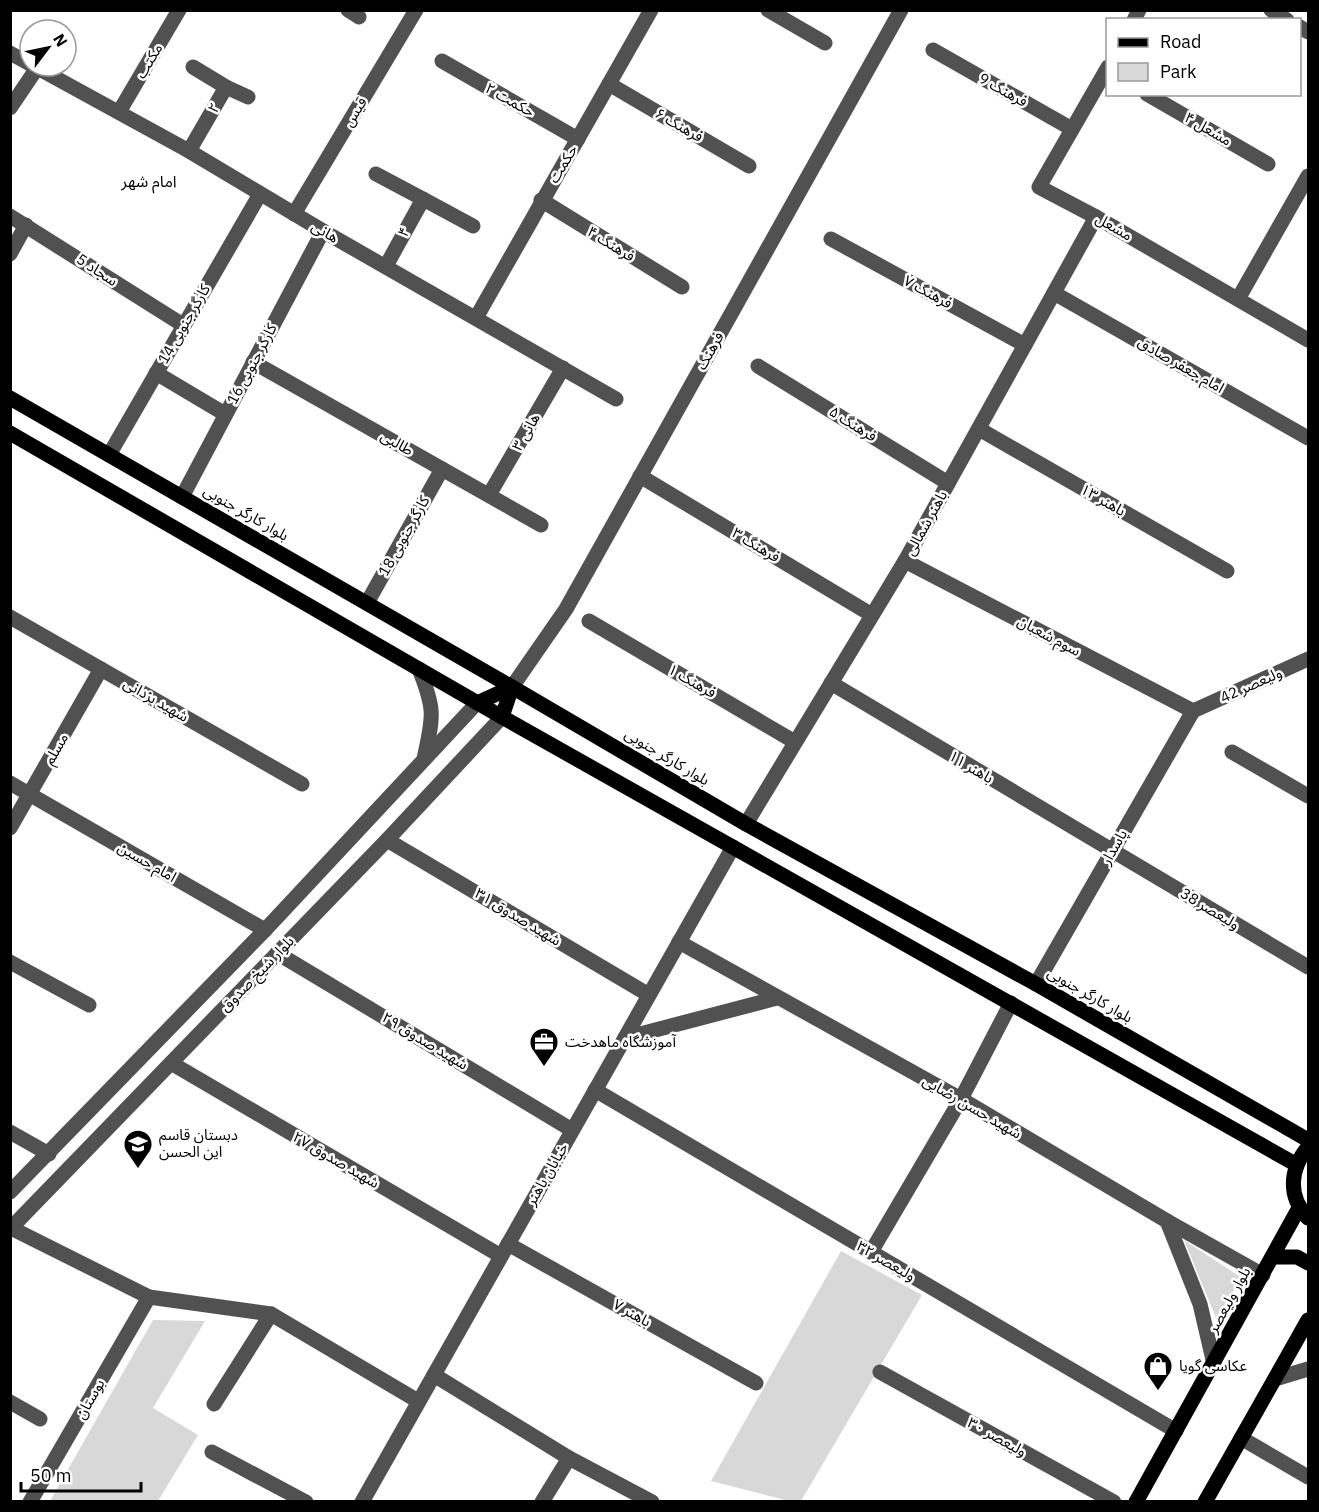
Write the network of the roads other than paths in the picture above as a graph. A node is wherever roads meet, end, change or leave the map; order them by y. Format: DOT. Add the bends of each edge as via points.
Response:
graph roads {
  1 [pos="180,10"];
  2 [pos="416,10"];
  3 [pos="768,10"];
  4 [pos="901,10"];
  5 [pos="1271,10"];
  6 [pos="645,13"];
  7 [pos="1284,18"];
  8 [pos="825,44"];
  9 [pos="933,50"];
  10 [pos="442,62"];
  11 [pos="194,66"];
  12 [pos="1106,72"];
  13 [pos="27,78"];
  14 [pos="56,78"];
  15 [pos="609,84"];
  16 [pos="226,87"];
  17 [pos="1150,96"];
  18 [pos="248,97"];
  19 [pos="10,108"];
  20 [pos="119,112"];
  21 [pos="1072,129"];
  22 [pos="578,139"];
  23 [pos="189,151"];
  24 [pos="1268,164"];
  25 [pos="749,166"];
  26 [pos="376,174"];
  27 [pos="1308,176"];
  28 [pos="260,194"];
  29 [pos="423,199"];
  30 [pos="541,200"];
  31 [pos="294,214"];
  32 [pos="10,216"];
  33 [pos="1096,217"];
  34 [pos="26,225"];
  35 [pos="473,226"];
  36 [pos="322,231"];
  37 [pos="831,239"];
  38 [pos="10,254"];
  39 [pos="386,266"];
  40 [pos="682,287"];
  41 [pos="1054,292"];
  42 [pos="1238,299"];
  43 [pos="476,318"];
  44 [pos="183,325"];
  45 [pos="1308,340"];
  46 [pos="1025,345"];
  47 [pos="253,362"];
  48 [pos="758,366"];
  49 [pos="563,368"];
  50 [pos="156,373"];
  51 [pos="10,398"];
  52 [pos="616,399"];
  53 [pos="225,414"];
  54 [pos="979,429"];
  55 [pos="10,433"];
  56 [pos="1308,438"];
  57 [pos="109,454"];
  58 [pos="442,469"];
  59 [pos="640,476"];
  60 [pos="948,483"];
  61 [pos="489,495"];
  62 [pos="182,496"];
  63 [pos="541,525"];
  64 [pos="905,561"];
  65 [pos="1227,570"];
  66 [pos="367,603"];
  67 [pos="872,615"];
  68 [pos="10,617"];
  69 [pos="589,621"];
  70 [pos="1308,659"];
  71 [pos="101,669"];
  72 [pos="419,669"];
  73 [pos="831,683"];
  74 [pos="512,687"];
  75 [pos="477,703"];
  76 [pos="1193,711"];
  77 [pos="502,717"];
  78 [pos="795,742"];
  79 [pos="1232,752"];
  80 [pos="424,760"];
  81 [pos="10,783"];
  82 [pos="302,784"];
  83 [pos="30,794"];
  84 [pos="1308,796"];
  85 [pos="746,824"];
  86 [pos="10,828"];
  87 [pos="387,840"];
  88 [pos="784,846"];
  89 [pos="733,847"];
  90 [pos="1112,851"];
  91 [pos="767,866"];
  92 [pos="265,930"];
  93 [pos="679,942"];
  94 [pos="278,953"];
  95 [pos="10,962"];
  96 [pos="1308,967"];
  97 [pos="1036,984"];
  98 [pos="649,995"];
  99 [pos="777,998"];
  100 [pos="1011,1004"];
  101 [pos="89,1005"];
  102 [pos="625,1038"];
  103 [pos="171,1063"];
  104 [pos="595,1090"];
  105 [pos="961,1099"];
  106 [pos="573,1130"];
  107 [pos="10,1132"];
  108 [pos="1308,1140"];
  109 [pos="1308,1147"];
  110 [pos="49,1154"];
  111 [pos="1297,1165"];
  112 [pos="10,1192"];
  113 [pos="1304,1213"];
  114 [pos="1167,1221"];
  115 [pos="11,1228"];
  116 [pos="505,1250"];
  117 [pos="871,1252"];
  118 [pos="1272,1257"];
  119 [pos="1308,1263"];
  120 [pos="1263,1275"];
  121 [pos="149,1297"];
  122 [pos="271,1314"];
  123 [pos="1308,1320"];
  124 [pos="1214,1364"];
  125 [pos="1308,1369"];
  126 [pos="880,1372"];
  127 [pos="434,1375"];
  128 [pos="1275,1379"];
  129 [pos="756,1383"];
  130 [pos="418,1401"];
  131 [pos="10,1402"];
  132 [pos="214,1404"];
  133 [pos="40,1419"];
  134 [pos="1176,1431"];
  135 [pos="1241,1438"];
  136 [pos="212,1452"];
  137 [pos="569,1458"];
  138 [pos="1308,1477"];
  139 [pos="30,1502"];
  140 [pos="306,1502"];
  141 [pos="362,1502"];
  142 [pos="542,1502"];
  143 [pos="652,1502"];
  144 [pos="1114,1502"];
  145 [pos="1136,1502"];
  146 [pos="1205,1502"];
  1 -- 20 [label="street, مکتب"];
  2 -- 31 [label="street, قیس"];
  3 -- 8 [label="street"];
  4 -- 59 [label="street, فرهنگ"];
  5 -- 7 [label="street"];
  6 -- 15 [label="street, حکمت"];
  9 -- 21 [label="street, فرهنگ 9"];
  10 -- 22 [label="street, حکمت ۲"];
  11 -- 16 [label="street"];
  12 -- 21 [label="street, مشعل"];
  13 -- 19 [label="street"];
  14 -- 20 [label="street, هانی"];
  15 -- 22 [label="street, حکمت"];
  15 -- 25 [label="street, فرهنگ ۶"];
  16 -- 18 [label="street, ۲"];
  16 -- 23 [label="street, ۲"];
  17 -- 24 [label="street, مشعل ۴"];
  20 -- 23 [label="street, هانی"];
  21 -- 33 [label="street, مشعل" via="1039,187"];
  22 -- 30 [label="street, حکمت"];
  23 -- 28 [label="street, هانی"];
  26 -- 29 [label="street"];
  27 -- 42 [label="street"];
  28 -- 31 [label="street, هانی"];
  28 -- 44 [label="street, کارگر جنوبی 14"];
  29 -- 35 [label="street"];
  29 -- 39 [label="street, ۴"];
  30 -- 40 [label="street, فرهنگ ۴"];
  30 -- 43 [label="street, حکمت"];
  31 -- 36 [label="street, هانی"];
  32 -- 34 [label="street, سجاد 5"];
  33 -- 41 [label="street, باهنر شمالی"];
  33 -- 42 [label="street, مشعل"];
  34 -- 38 [label="street"];
  34 -- 44 [label="street, سجاد 5"];
  36 -- 39 [label="street, هانی"];
  36 -- 47 [label="street, کارگر جنوبی 16"];
  37 -- 46 [label="street, فرهنگ ۷"];
  39 -- 43 [label="street, هانی"];
  41 -- 46 [label="street, باهنر شمالی"];
  41 -- 56 [label="street, امام جعفر صادق"];
  42 -- 45 [label="street, مشعل"];
  43 -- 49 [label="street, هانی"];
  44 -- 50 [label="street, کارگر جنوبی 14"];
  46 -- 54 [label="street, باهنر شمالی"];
  47 -- 53 [label="street, کارگر جنوبی 16"];
  47 -- 58 [label="street, طالبی"];
  48 -- 60 [label="street, فرهنگ ۵"];
  49 -- 52 [label="street, هانی"];
  49 -- 61 [label="street, هانی ۳"];
  50 -- 53 [label="street"];
  50 -- 57 [label="street, کارگر جنوبی 14"];
  51 -- 57 [label="main road, بلوار کارگر جنوبی"];
  53 -- 62 [label="street, کارگر جنوبی 16"];
  54 -- 60 [label="street, باهنر شمالی"];
  54 -- 65 [label="street, باهنر ۱۳"];
  55 -- 72 [label="main road"];
  57 -- 62 [label="main road, بلوار کارگر جنوبی"];
  58 -- 61 [label="street, طالبی"];
  58 -- 66 [label="street, کارگر جنوبی 18"];
  59 -- 67 [label="street, فرهنگ ۳"];
  59 -- 74 [label="street, فرهنگ" via="566,609"];
  60 -- 64 [label="street, باهنر شمالی"];
  61 -- 63 [label="street, طالبی"];
  62 -- 66 [label="main road, بلوار کارگر جنوبی"];
  64 -- 67 [label="street, باهنر شمالی"];
  64 -- 76 [label="street, سوم شعبان"];
  66 -- 74 [label="main road, بلوار کارگر جنوبی"];
  67 -- 73 [label="street, باهنر شمالی"];
  68 -- 71 [label="street, شهید یزدانی"];
  69 -- 78 [label="street, فرهنگ ۱"];
  70 -- 76 [label="street, ولیعصر 42"];
  71 -- 82 [label="street, شهید یزدانی"];
  71 -- 83 [label="street, مسلم"];
  72 -- 75 [label="main road"];
  72 -- 80 [label="street" via="433,710"];
  73 -- 78 [label="street, باهنر شمالی"];
  73 -- 90 [label="street, باهنر ۱۱"];
  74 -- 75 [label="main road"];
  74 -- 77 [label="main road"];
  74 -- 85 [label="main road, بلوار کارگر جنوبی"];
  75 -- 77 [label="main road"];
  75 -- 80 [label="street, بلوار شیخ صدوق"];
  76 -- 90 [label="street, پاسدار"];
  77 -- 87 [label="street, بلوار شیخ صدوق"];
  77 -- 89 [label="main road"];
  78 -- 85 [label="street, باهنر شمالی"];
  79 -- 84 [label="street"];
  80 -- 92 [label="street, بلوار شیخ صدوق"];
  81 -- 83 [label="street, امام حسین"];
  83 -- 86 [label="street, مسلم"];
  83 -- 92 [label="street, امام حسین"];
  85 -- 88 [label="main road, بلوار کارگر جنوبی"];
  85 -- 89 [label="main road"];
  87 -- 94 [label="street, بلوار شیخ صدوق"];
  87 -- 98 [label="street, شهید صدوق ۳۱"];
  88 -- 91 [label="main road" via="770,850 765,856"];
  88 -- 97 [label="main road, بلوار کارگر جنوبی"];
  89 -- 91 [label="main road"];
  89 -- 93 [label="street, خیابان باهنر"];
  90 -- 96 [label="street, ولیعصر 38"];
  90 -- 97 [label="street, پاسدار"];
  91 -- 100 [label="main road"];
  92 -- 110 [label="street, بلوار شیخ صدوق"];
  93 -- 98 [label="street, خیابان باهنر"];
  93 -- 99 [label="street, شهید حسن رضایی"];
  94 -- 103 [label="street, بلوار شیخ صدوق"];
  94 -- 106 [label="street, شهید صدوق ۲۹"];
  95 -- 101 [label="street"];
  97 -- 108 [label="main road, بلوار کارگر جنوبی"];
  98 -- 102 [label="street, خیابان باهنر"];
  99 -- 102 [label="street"];
  99 -- 105 [label="street, شهید حسن رضایی"];
  100 -- 105 [label="street"];
  100 -- 111 [label="main road"];
  102 -- 104 [label="street, خیابان باهنر"];
  103 -- 115 [label="street, بلوار شیخ صدوق"];
  103 -- 116 [label="street, شهید صدوق ۲۷"];
  104 -- 106 [label="street, خیابان باهنر"];
  104 -- 117 [label="street, ولیعصر ۳۲"];
  105 -- 114 [label="street, شهید حسن رضایی"];
  105 -- 117 [label="street"];
  106 -- 116 [label="street, خیابان باهنر"];
  107 -- 110 [label="street"];
  109 -- 111 [label="main road"];
  110 -- 112 [label="street, بلوار شیخ صدوق"];
  111 -- 113 [label="main road" via="1294,1188"];
  113 -- 118 [label="main road, بلوار ولیعصر"];
  114 -- 120 [label="street, شهید حسن رضایی"];
  114 -- 124 [label="street" via="1200,1304"];
  115 -- 121 [label="street"];
  116 -- 127 [label="street, خیابان باهنر"];
  116 -- 129 [label="street, باهنر ۷"];
  117 -- 134 [label="street, ولیعصر ۳۲"];
  118 -- 119 [label="main road" via="1297,1257"];
  118 -- 120 [label="main road, بلوار ولیعصر"];
  120 -- 124 [label="main road, بلوار ولیعصر"];
  121 -- 122 [label="street"];
  121 -- 139 [label="street, بوستان"];
  122 -- 130 [label="street"];
  122 -- 132 [label="street"];
  123 -- 128 [label="main road"];
  124 -- 134 [label="main road, بلوار ولیعصر"];
  125 -- 128 [label="street"];
  126 -- 144 [label="street, ولیعصر ۳۰"];
  127 -- 130 [label="street, خیابان باهنر"];
  127 -- 137 [label="street"];
  128 -- 135 [label="main road"];
  130 -- 141 [label="street, خیابان باهنر"];
  131 -- 133 [label="street"];
  134 -- 145 [label="main road, بلوار ولیعصر"];
  135 -- 138 [label="street"];
  135 -- 146 [label="main road"];
  136 -- 140 [label="street"];
  137 -- 142 [label="street"];
  137 -- 143 [label="street"];
}
